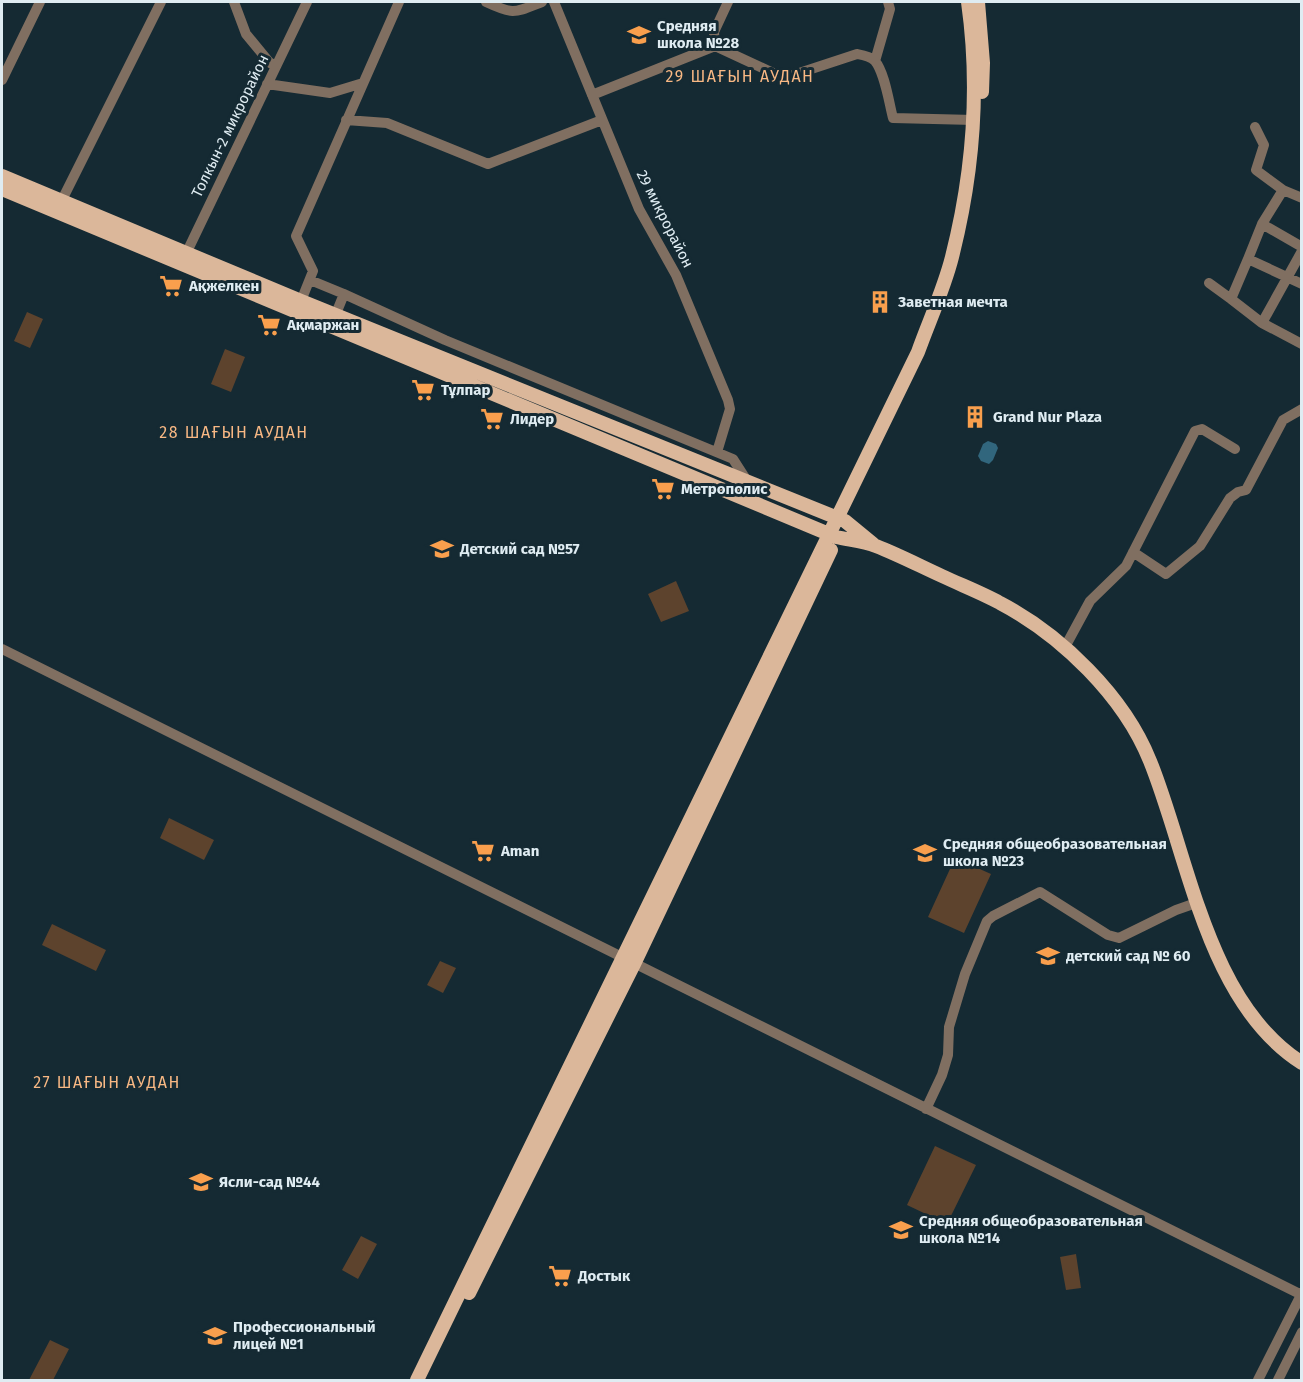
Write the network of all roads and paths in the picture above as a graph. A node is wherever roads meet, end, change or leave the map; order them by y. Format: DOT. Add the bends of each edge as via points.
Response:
graph roads {
  1 [pos="40,2"];
  2 [pos="161,2"];
  3 [pos="234,2"];
  4 [pos="307,2"];
  5 [pos="399,2"];
  6 [pos="486,2"];
  7 [pos="542,2"];
  8 [pos="554,2"];
  9 [pos="728,2"];
  10 [pos="888,2"];
  11 [pos="968,2"];
  12 [pos="978,2"];
  13 [pos="715,46"];
  14 [pos="875,61"];
  15 [pos="275,66"];
  16 [pos="2,80"];
  17 [pos="363,83"];
  18 [pos="267,84"];
  19 [pos="592,95"];
  20 [pos="345,120"];
  21 [pos="602,120"];
  22 [pos="976,120"];
  23 [pos="1255,127"];
  24 [pos="2,176"];
  25 [pos="2,189"];
  26 [pos="1283,190"];
  27 [pos="1302,198"];
  28 [pos="59,206"];
  29 [pos="1262,224"];
  30 [pos="1302,249"];
  31 [pos="184,258"];
  32 [pos="1248,259"];
  33 [pos="1288,277"];
  34 [pos="310,280"];
  35 [pos="1209,283"];
  36 [pos="1302,284"];
  37 [pos="344,294"];
  38 [pos="1231,299"];
  39 [pos="301,301"];
  40 [pos="334,320"];
  41 [pos="1262,323"];
  42 [pos="1302,344"];
  43 [pos="1302,410"];
  44 [pos="1235,449"];
  45 [pos="717,453"];
  46 [pos="749,484"];
  47 [pos="745,500"];
  48 [pos="841,520"];
  49 [pos="833,536"];
  50 [pos="874,545"];
  51 [pos="1134,552"];
  52 [pos="1065,647"];
  53 [pos="2,649"];
  54 [pos="1196,903"];
  55 [pos="628,961"];
  56 [pos="1302,1064"];
  57 [pos="926,1108"];
  58 [pos="1301,1294"];
  59 [pos="1302,1332"];
  60 [pos="417,1380"];
  61 [pos="427,1380"];
  62 [pos="1258,1380"];
  63 [pos="1278,1380"];
  1 -- 16 [label="street"];
  2 -- 28 [label="street"];
  3 -- 15 [label="street" via="246,34"];
  4 -- 15 [label="street, Толкын-2 микрорайон"];
  5 -- 17 [label="street"];
  6 -- 7 [label="street" via="514,12"];
  8 -- 19 [label="street, 29 микрорайон"];
  9 -- 13 [label="street" via="714,32"];
  10 -- 14 [label="street" via="890,9"];
  11 -- 22 [label="main road"];
  12 -- 22 [label="main road" via="984,72"];
  13 -- 14 [label="street" via="784,78 857,54"];
  13 -- 19 [label="street"];
  14 -- 22 [label="street" via="893,118"];
  15 -- 18 [label="street, Толкын-2 микрорайон"];
  17 -- 18 [label="street" via="330,93"];
  17 -- 20 [label="street"];
  18 -- 31 [label="street, Толкын-2 микрорайон"];
  19 -- 21 [label="street, 29 микрорайон"];
  20 -- 21 [label="street" via="387,123 488,164"];
  20 -- 34 [label="street" via="296,236 313,271"];
  21 -- 45 [label="street, 29 микрорайон" via="639,209 676,275 728,400 730,409"];
  22 -- 48 [label="main road" via="951,258 909,379"];
  23 -- 26 [label="street" via="1264,145 1256,170"];
  24 -- 28 [label="main road"];
  25 -- 28 [label="main road"];
  26 -- 27 [label="street"];
  26 -- 29 [label="street"];
  28 -- 31 [label="main road"];
  29 -- 30 [label="street"];
  29 -- 32 [label="street"];
  30 -- 33 [label="street"];
  31 -- 39 [label="main road"];
  31 -- 40 [label="main road"];
  32 -- 33 [label="street"];
  32 -- 38 [label="street"];
  33 -- 36 [label="street"];
  33 -- 41 [label="street"];
  34 -- 37 [label="street"];
  34 -- 39 [label="street"];
  35 -- 38 [label="street"];
  37 -- 40 [label="street"];
  37 -- 45 [label="street"];
  38 -- 41 [label="street"];
  39 -- 40 [label="main road"];
  40 -- 46 [label="main road"];
  40 -- 47 [label="main road"];
  41 -- 42 [label="street"];
  43 -- 51 [label="street" via="1283,420 1246,490 1230,498 1192,553 1166,574"];
  44 -- 51 [label="street" via="1202,429 1195,431"];
  45 -- 46 [label="street" via="734,459"];
  46 -- 47 [label="street"];
  46 -- 48 [label="main road"];
  47 -- 49 [label="main road"];
  48 -- 49 [label="main road"];
  48 -- 50 [label="main road"];
  49 -- 50 [label="main road"];
  49 -- 55 [label="main road"];
  50 -- 52 [label="main road" via="1000,602"];
  51 -- 52 [label="street" via="1126,566 1090,601"];
  52 -- 54 [label="main road" via="1106,689 1150,759"];
  53 -- 55 [label="street"];
  54 -- 56 [label="main road" via="1246,1008 1265,1032"];
  54 -- 57 [label="street" via="1119,938 1040,892 993,916 987,921 965,974 949,1027 948,1055"];
  55 -- 57 [label="street"];
  55 -- 60 [label="main road"];
  55 -- 61 [label="main road"];
  57 -- 58 [label="street"];
  58 -- 62 [label="street"];
  59 -- 63 [label="street"];
}
